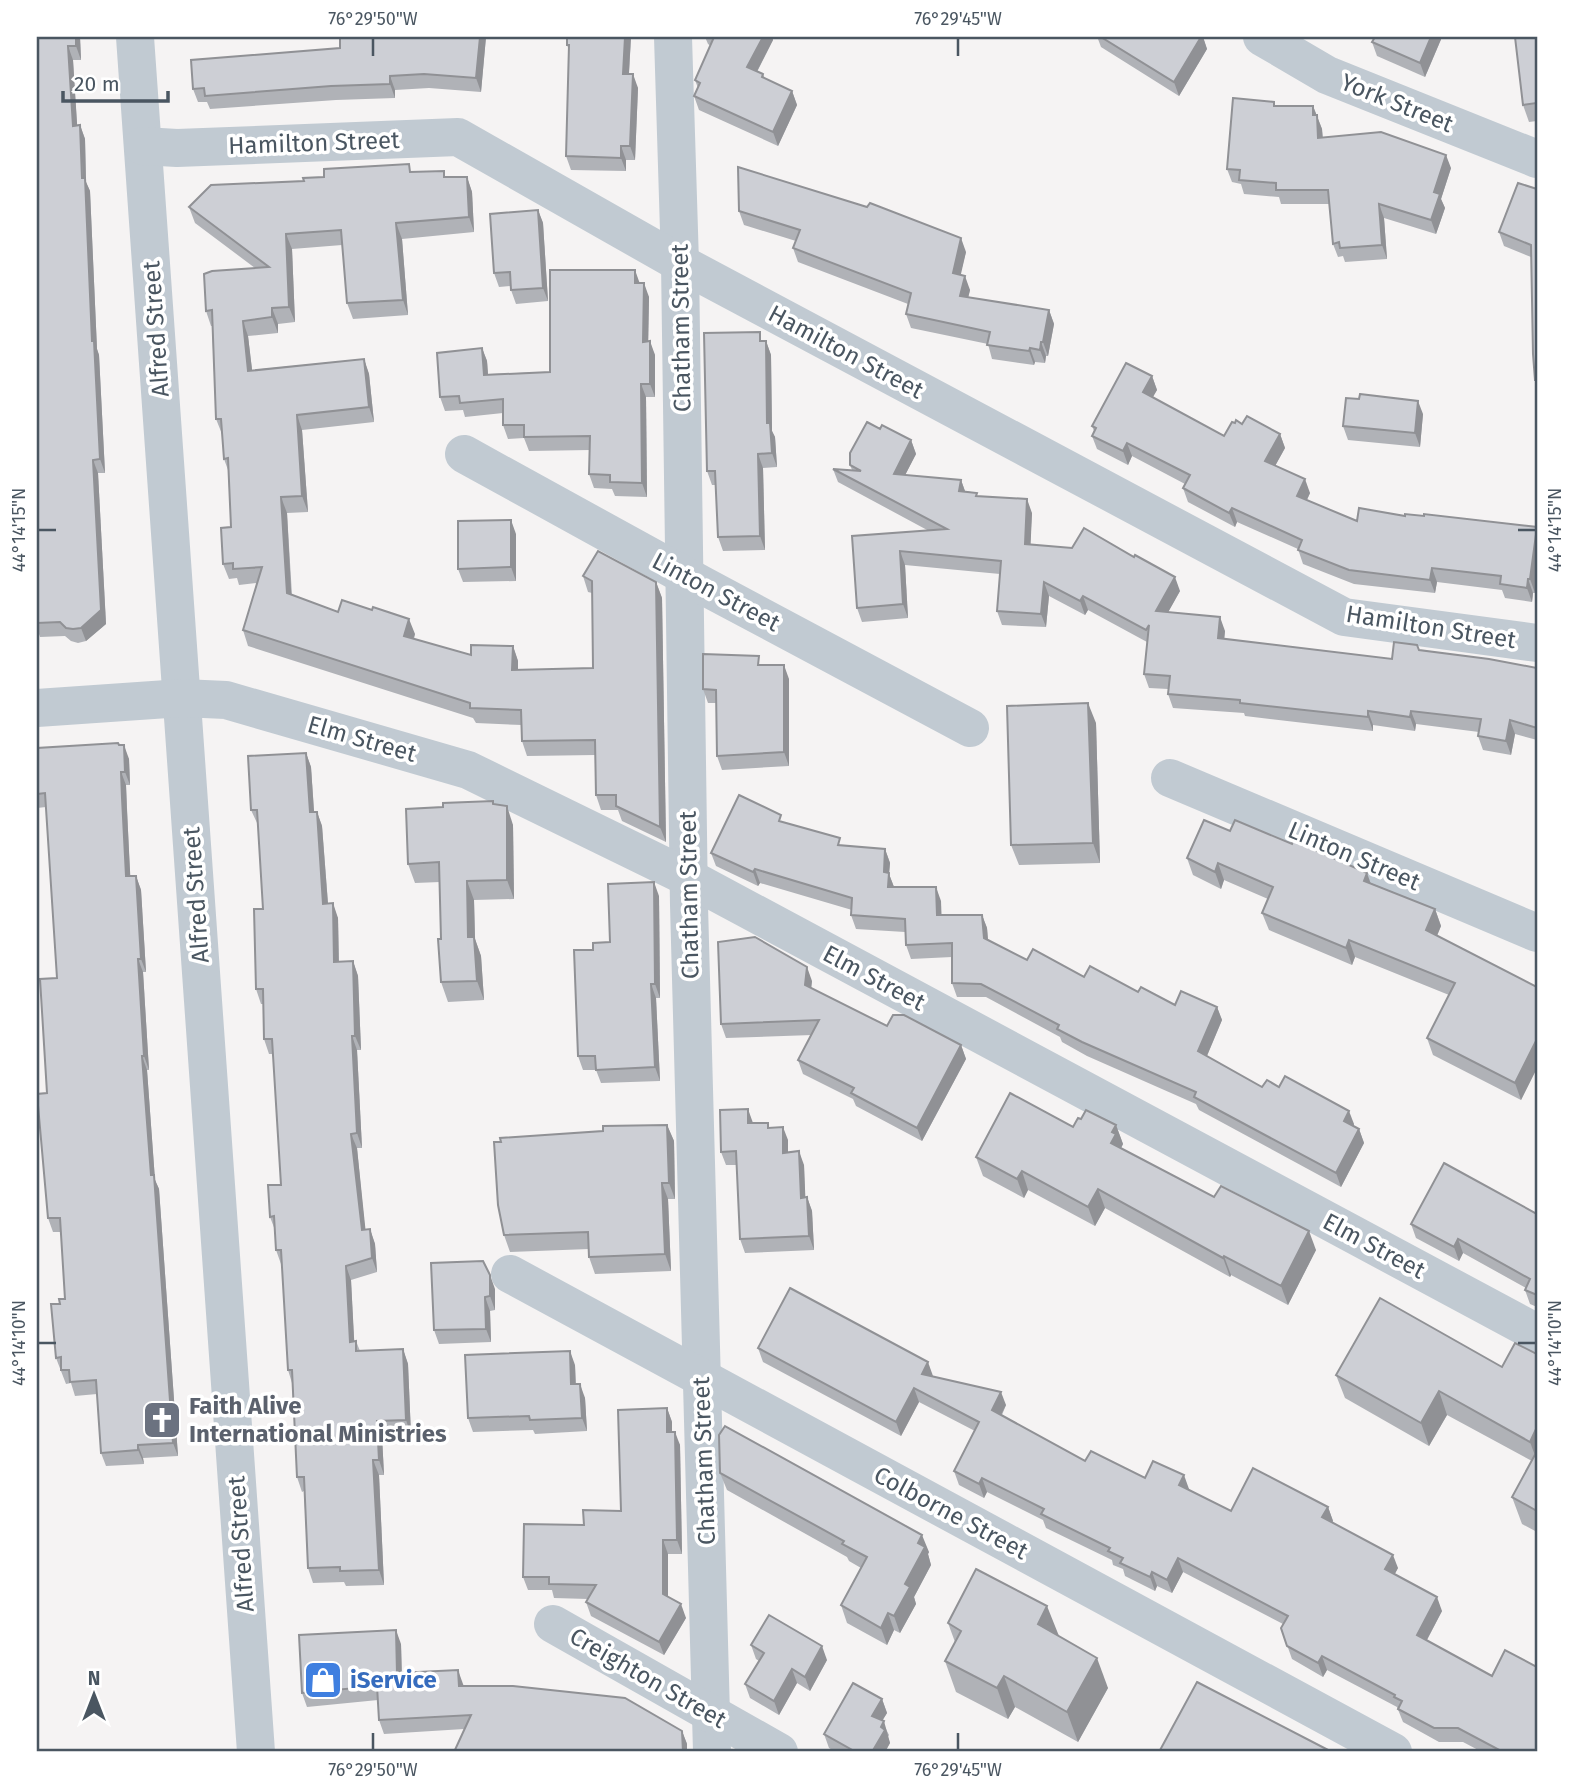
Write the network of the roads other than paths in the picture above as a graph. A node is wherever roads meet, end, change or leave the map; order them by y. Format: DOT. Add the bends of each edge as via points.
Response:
graph roads {
  1 [pos="135,37"];
  2 [pos="673,37"];
  3 [pos="1262,37"];
  4 [pos="144,146"];
  5 [pos="1537,159"];
  6 [pos="680,263"];
  7 [pos="464,454"];
  8 [pos="685,576"];
  9 [pos="1537,643"];
  10 [pos="182,698"];
  11 [pos="37,708"];
  12 [pos="970,727"];
  13 [pos="1170,778"];
  14 [pos="689,878"];
  15 [pos="1537,933"];
  16 [pos="510,1274"];
  17 [pos="1537,1334"];
  18 [pos="702,1378"];
  19 [pos="553,1624"];
  20 [pos="712,1715"];
  21 [pos="256,1752"];
  22 [pos="712,1752"];
  23 [pos="779,1752"];
  24 [pos="1393,1752"];
  1 -- 4 [label="street, Alfred Street"];
  2 -- 6 [label="street, Chatham Street"];
  3 -- 5 [label="street, York Street" via="1327,75"];
  4 -- 6 [label="street, Hamilton Street" via="458,137"];
  4 -- 10 [label="street, Alfred Street"];
  6 -- 8 [label="street, Chatham Street"];
  6 -- 9 [label="street, Hamilton Street" via="1344,617"];
  7 -- 8 [label="street, Linton Street"];
  8 -- 12 [label="street, Linton Street"];
  8 -- 14 [label="street, Chatham Street"];
  10 -- 11 [label="street, Elm Street"];
  10 -- 14 [label="street, Elm Street" via="226,700 468,770"];
  10 -- 21 [label="street, Alfred Street"];
  13 -- 15 [label="street, Linton Street"];
  14 -- 17 [label="street, Elm Street"];
  14 -- 18 [label="street, Chatham Street"];
  16 -- 18 [label="street, Colborne Street"];
  18 -- 20 [label="street, Chatham Street"];
  18 -- 24 [label="street, Colborne Street"];
  19 -- 20 [label="street, Creighton Street"];
  20 -- 22 [label="street, Chatham Street"];
  20 -- 23 [label="street, Creighton Street"];
}
